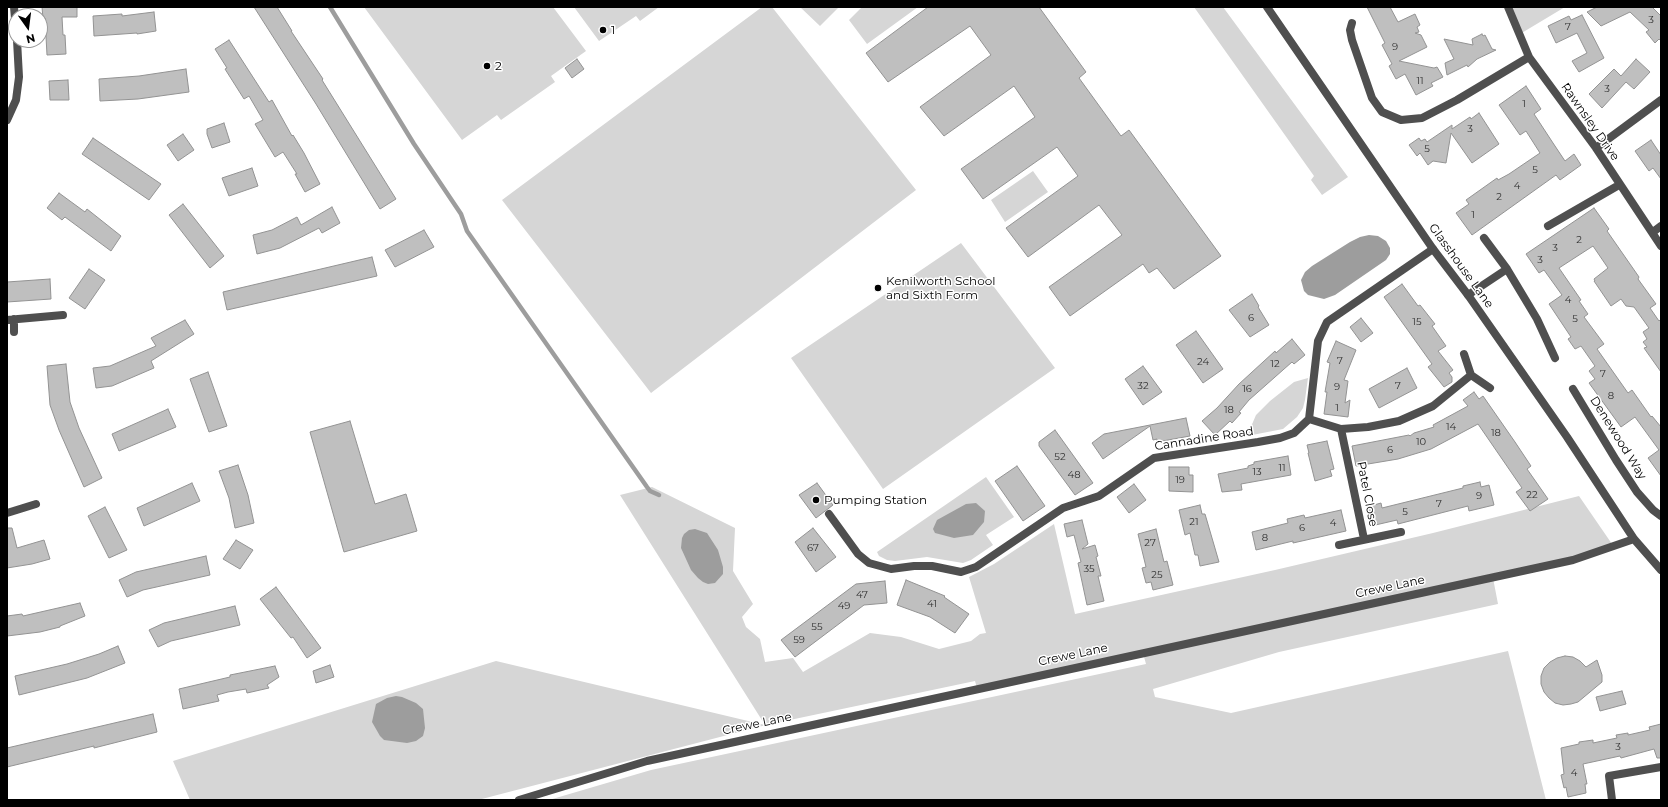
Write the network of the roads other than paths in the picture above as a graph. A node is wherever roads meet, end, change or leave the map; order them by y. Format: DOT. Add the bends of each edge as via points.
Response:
graph roads {
  1 [pos="1267,7"];
  2 [pos="1508,7"];
  3 [pos="1352,23"];
  4 [pos="17,48"];
  5 [pos="1529,56"];
  6 [pos="1661,100"];
  7 [pos="7,120"];
  8 [pos="1596,148"];
  9 [pos="1619,185"];
  10 [pos="1548,226"];
  11 [pos="1661,226"];
  12 [pos="1653,232"];
  13 [pos="1484,238"];
  14 [pos="1661,246"];
  15 [pos="1433,249"];
  16 [pos="1507,269"];
  17 [pos="1468,295"];
  18 [pos="63,315"];
  19 [pos="10,319"];
  20 [pos="14,332"];
  21 [pos="1464,354"];
  22 [pos="1555,358"];
  23 [pos="1471,375"];
  24 [pos="1490,388"];
  25 [pos="1573,388"];
  26 [pos="1309,419"];
  27 [pos="1342,429"];
  28 [pos="36,504"];
  29 [pos="7,513"];
  30 [pos="830,514"];
  31 [pos="1661,516"];
  32 [pos="1401,532"];
  33 [pos="1364,539"];
  34 [pos="1634,539"];
  35 [pos="1339,545"];
  36 [pos="1661,570"];
  37 [pos="1661,767"];
  38 [pos="519,800"];
  39 [pos="1612,800"];
  1 -- 15 [label="street, Glasshouse Lane"];
  2 -- 5 [label="street, Rawnsley Drive"];
  3 -- 5 [label="street" via="1352,40 1372,98 1382,112 1401,120 1422,118"];
  4 -- 7 [label="street" via="19,77 16,100"];
  5 -- 8 [label="street, Rawnsley Drive"];
  6 -- 8 [label="street"];
  8 -- 9 [label="street, Rawnsley Drive"];
  9 -- 10 [label="street"];
  9 -- 12 [label="street, Rawnsley Drive"];
  11 -- 12 [label="street"];
  12 -- 14 [label="street, Rawnsley Drive"];
  13 -- 16 [label="street"];
  15 -- 17 [label="street, Glasshouse Lane"];
  15 -- 26 [label="street" via="1327,322 1318,340"];
  16 -- 17 [label="street"];
  16 -- 22 [label="street" via="1537,319"];
  17 -- 34 [label="street, Glasshouse Lane"];
  18 -- 19 [label="street"];
  19 -- 20 [label="street"];
  21 -- 23 [label="street"];
  23 -- 24 [label="street"];
  23 -- 27 [label="street" via="1433,406 1399,421"];
  25 -- 31 [label="street, Denewood Way" via="1629,479"];
  26 -- 27 [label="street"];
  26 -- 30 [label="street, Cannadine Road" via="1294,433 1280,438 1154,458 1100,496 1063,508 976,567 961,572 932,566 891,569 869,563 858,554"];
  27 -- 33 [label="street, Patel Close"];
  28 -- 29 [label="street"];
  32 -- 33 [label="street"];
  33 -- 35 [label="street, Patel Close"];
  34 -- 36 [label="street, Glasshouse Lane"];
  34 -- 38 [label="street, Crewe Lane" via="1572,560 648,761"];
  37 -- 39 [label="street" via="1609,776"];
}
